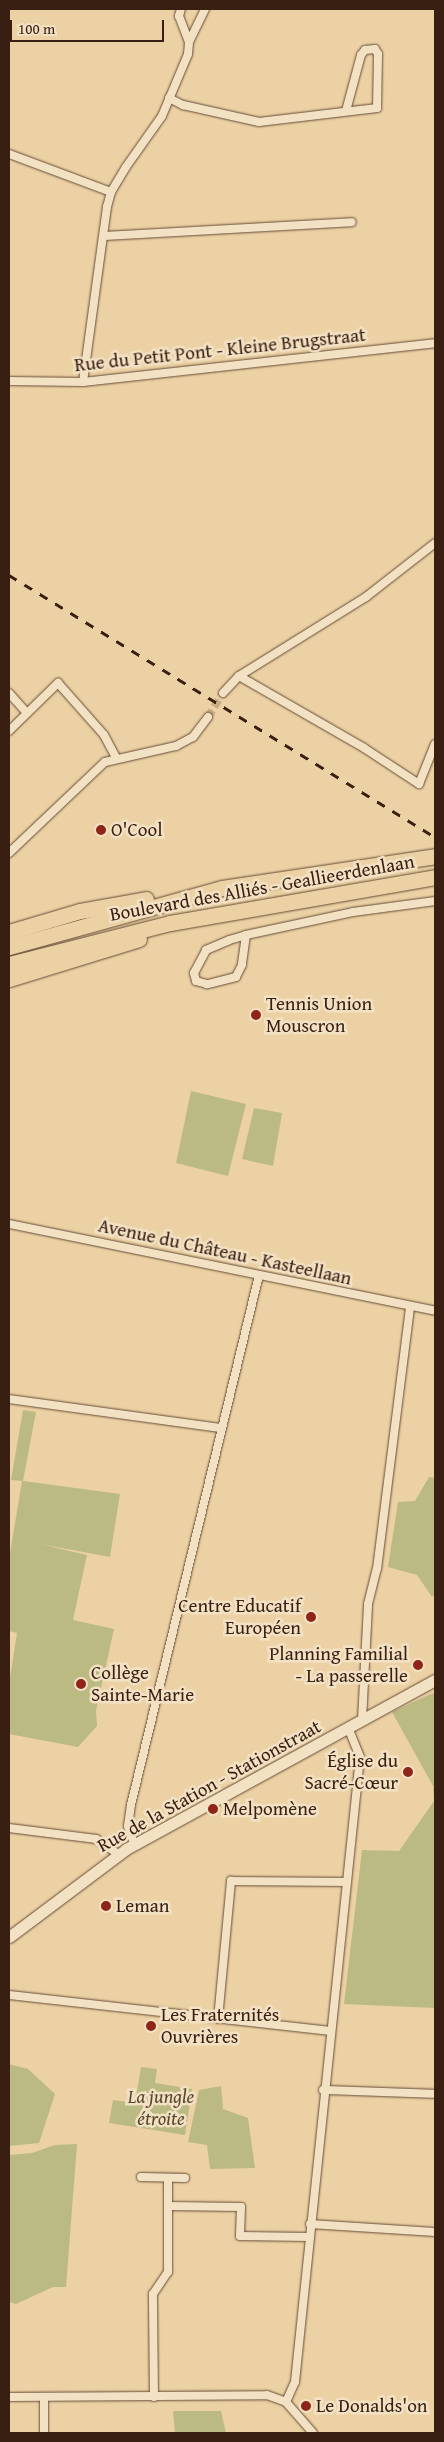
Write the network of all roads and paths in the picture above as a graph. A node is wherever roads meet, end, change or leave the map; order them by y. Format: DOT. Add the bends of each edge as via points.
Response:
graph roads {
  1 [pos="182,9"];
  2 [pos="205,9"];
  3 [pos="180,18"];
  4 [pos="197,21"];
  5 [pos="189,42"];
  6 [pos="170,98"];
  7 [pos="346,111"];
  8 [pos="9,154"];
  9 [pos="111,192"];
  10 [pos="352,222"];
  11 [pos="104,236"];
  12 [pos="435,343"];
  13 [pos="9,381"];
  14 [pos="83,382"];
  15 [pos="435,542"];
  16 [pos="239,676"];
  17 [pos="9,693"];
  18 [pos="223,693"];
  19 [pos="27,713"];
  20 [pos="208,717"];
  21 [pos="9,730"];
  22 [pos="435,744"];
  23 [pos="116,758"];
  24 [pos="9,853"];
  25 [pos="435,856"];
  26 [pos="435,877"];
  27 [pos="222,888"];
  28 [pos="435,901"];
  29 [pos="170,922"];
  30 [pos="9,932"];
  31 [pos="246,936"];
  32 [pos="9,947"];
  33 [pos="9,964"];
  34 [pos="9,979"];
  35 [pos="9,1224"];
  36 [pos="259,1275"];
  37 [pos="410,1306"];
  38 [pos="435,1311"];
  39 [pos="9,1399"];
  40 [pos="220,1428"];
  41 [pos="435,1680"];
  42 [pos="362,1720"];
  43 [pos="348,1728"];
  44 [pos="9,1828"];
  45 [pos="134,1844"];
  46 [pos="118,1854"];
  47 [pos="345,1882"];
  48 [pos="9,1937"];
  49 [pos="9,1996"];
  50 [pos="218,2019"];
  51 [pos="329,2031"];
  52 [pos="324,2090"];
  53 [pos="435,2094"];
  54 [pos="141,2177"];
  55 [pos="168,2178"];
  56 [pos="185,2178"];
  57 [pos="168,2206"];
  58 [pos="310,2224"];
  59 [pos="435,2232"];
  60 [pos="309,2237"];
  61 [pos="9,2397"];
  62 [pos="44,2397"];
  63 [pos="154,2397"];
  64 [pos="286,2402"];
  65 [pos="44,2433"];
  66 [pos="313,2433"];
  1 -- 3 [label="street"];
  2 -- 4 [label="street"];
  3 -- 4 [label="street"];
  3 -- 5 [label="street"];
  4 -- 5 [label="street"];
  5 -- 6 [label="street" via="188,54"];
  6 -- 7 [label="street" via="183,105 259,122"];
  6 -- 9 [label="street" via="162,116"];
  7 -- 7 [label="street" via="377,108 378,54 375,49 365,50 361,55"];
  8 -- 9 [label="street"];
  9 -- 11 [label="street"];
  10 -- 11 [label="street"];
  11 -- 14 [label="street"];
  12 -- 14 [label="street, Rue du Petit Pont - Kleine Brugstraat"];
  13 -- 14 [label="street, Rue du Petit Pont - Kleine Brugstraat"];
  15 -- 16 [label="street" via="366,597"];
  16 -- 18 [label="street"];
  16 -- 22 [label="street" via="364,748 419,784"];
  17 -- 19 [label="street"];
  19 -- 21 [label="street"];
  19 -- 23 [label="street" via="58,683 104,735"];
  20 -- 23 [label="street" via="193,736 176,746"];
  23 -- 24 [label="street" via="93,771"];
  25 -- 27 [label="highway, Boulevard des Alliés - Geallieerdenlaan"];
  26 -- 29 [label="highway, Boulevard des Alliés - Geallieerdenlaan"];
  27 -- 30 [label="highway" via="80,911"];
  27 -- 32 [label="highway, Boulevard des Alliés - Geallieerdenlaan"];
  28 -- 31 [label="street" via="352,912"];
  29 -- 33 [label="highway, Boulevard des Alliés - Geallieerdenlaan"];
  29 -- 34 [label="highway" via="150,935"];
  31 -- 31 [label="street" via="206,950 194,973 196,981 207,984 236,977 242,965"];
  35 -- 36 [label="street, Avenue du Château - Kasteellaan"];
  36 -- 37 [label="street, Avenue du Château - Kasteellaan"];
  36 -- 40 [label="street"];
  37 -- 38 [label="street, Avenue du Château - Kasteellaan"];
  37 -- 42 [label="street" via="377,1569 368,1604"];
  39 -- 40 [label="street"];
  40 -- 45 [label="street" via="131,1805 128,1826"];
  41 -- 42 [label="street, Rue de la Station - Stationstraat"];
  42 -- 43 [label="street, Rue de la Station - Stationstraat"];
  43 -- 45 [label="street, Rue de la Station - Stationstraat"];
  43 -- 47 [label="street" via="360,1757"];
  44 -- 46 [label="street" via="96,1839"];
  45 -- 46 [label="street, Rue de la Station - Stationstraat"];
  46 -- 48 [label="street, Rue de la Station - Stationstraat"];
  47 -- 50 [label="street" via="231,1881"];
  47 -- 51 [label="street"];
  49 -- 50 [label="street"];
  50 -- 51 [label="street"];
  51 -- 52 [label="street"];
  52 -- 53 [label="street"];
  52 -- 58 [label="street"];
  54 -- 55 [label="street"];
  55 -- 56 [label="street"];
  55 -- 57 [label="street"];
  57 -- 60 [label="street" via="241,2207 240,2236"];
  57 -- 63 [label="street" via="168,2272 153,2294"];
  58 -- 59 [label="street"];
  58 -- 60 [label="street"];
  60 -- 64 [label="street" via="295,2382"];
  61 -- 62 [label="street"];
  62 -- 63 [label="street"];
  62 -- 65 [label="street"];
  63 -- 64 [label="street" via="266,2395"];
  64 -- 66 [label="street"];
}
